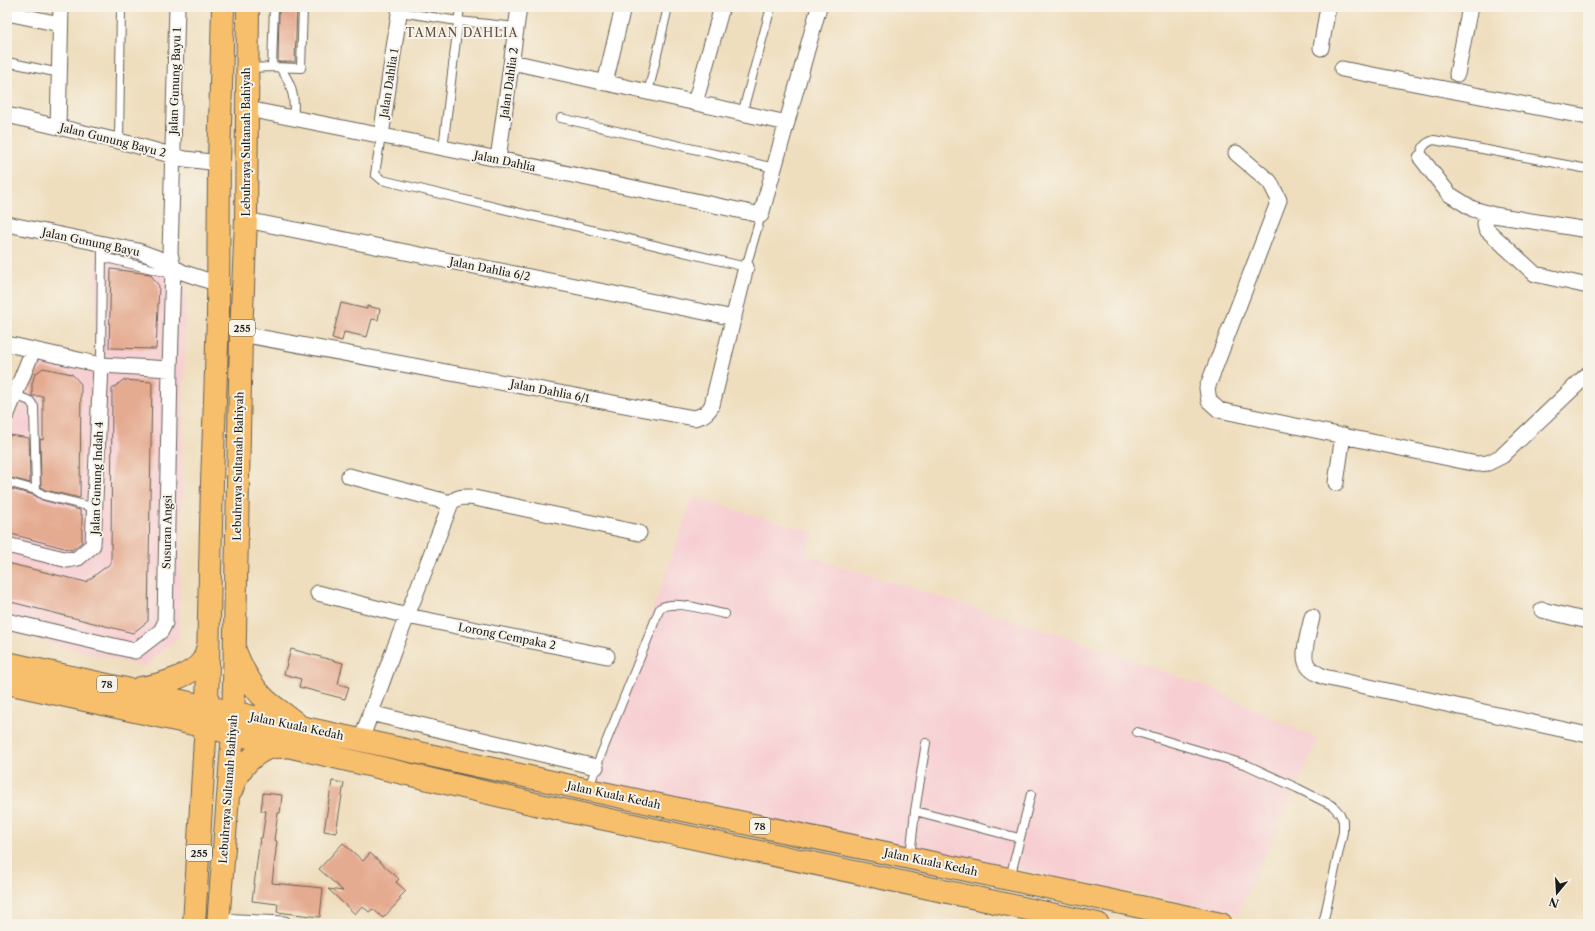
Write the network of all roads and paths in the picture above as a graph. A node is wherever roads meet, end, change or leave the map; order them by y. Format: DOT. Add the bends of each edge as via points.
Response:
graph roads {
  1 [pos="60,7"];
  2 [pos="121,7"];
  3 [pos="176,7"];
  4 [pos="223,7"];
  5 [pos="248,7"];
  6 [pos="274,7"];
  7 [pos="303,7"];
  8 [pos="460,7"];
  9 [pos="519,7"];
  10 [pos="623,7"];
  11 [pos="668,7"];
  12 [pos="722,7"];
  13 [pos="770,7"];
  14 [pos="819,7"];
  15 [pos="1328,7"];
  16 [pos="1470,7"];
  17 [pos="400,10"];
  18 [pos="7,12"];
  19 [pos="458,21"];
  20 [pos="60,24"];
  21 [pos="516,27"];
  22 [pos="1321,48"];
  23 [pos="7,62"];
  24 [pos="512,62"];
  25 [pos="276,67"];
  26 [pos="246,68"];
  27 [pos="1342,69"];
  28 [pos="59,72"];
  29 [pos="1457,74"];
  30 [pos="604,83"];
  31 [pos="648,93"];
  32 [pos="695,103"];
  33 [pos="248,109"];
  34 [pos="742,114"];
  35 [pos="7,115"];
  36 [pos="1588,117"];
  37 [pos="293,118"];
  38 [pos="561,118"];
  39 [pos="787,124"];
  40 [pos="58,126"];
  41 [pos="381,136"];
  42 [pos="119,141"];
  43 [pos="443,148"];
  44 [pos="1236,153"];
  45 [pos="173,156"];
  46 [pos="1421,158"];
  47 [pos="498,159"];
  48 [pos="219,163"];
  49 [pos="775,168"];
  50 [pos="1588,169"];
  51 [pos="761,215"];
  52 [pos="1494,215"];
  53 [pos="246,220"];
  54 [pos="7,224"];
  55 [pos="1588,230"];
  56 [pos="102,250"];
  57 [pos="746,266"];
  58 [pos="173,271"];
  59 [pos="218,284"];
  60 [pos="1588,286"];
  61 [pos="734,318"];
  62 [pos="241,334"];
  63 [pos="7,344"];
  64 [pos="33,350"];
  65 [pos="101,365"];
  66 [pos="170,369"];
  67 [pos="1588,374"];
  68 [pos="15,394"];
  69 [pos="7,414"];
  70 [pos="1343,435"];
  71 [pos="349,476"];
  72 [pos="7,482"];
  73 [pos="1336,484"];
  74 [pos="36,490"];
  75 [pos="451,503"];
  76 [pos="96,508"];
  77 [pos="639,533"];
  78 [pos="7,545"];
  79 [pos="318,593"];
  80 [pos="1542,610"];
  81 [pos="725,614"];
  82 [pos="407,616"];
  83 [pos="1312,617"];
  84 [pos="1588,620"];
  85 [pos="7,621"];
  86 [pos="208,643"];
  87 [pos="234,649"];
  88 [pos="607,656"];
  89 [pos="7,663"];
  90 [pos="7,683"];
  91 [pos="133,690"];
  92 [pos="207,706"];
  93 [pos="233,711"];
  94 [pos="370,713"];
  95 [pos="176,720"];
  96 [pos="300,726"];
  97 [pos="206,727"];
  98 [pos="1137,732"];
  99 [pos="233,733"];
  100 [pos="1588,735"];
  101 [pos="361,740"];
  102 [pos="926,743"];
  103 [pos="298,749"];
  104 [pos="596,768"];
  105 [pos="549,781"];
  106 [pos="203,782"];
  107 [pos="589,790"];
  108 [pos="1031,794"];
  109 [pos="228,806"];
  110 [pos="544,806"];
  111 [pos="915,811"];
  112 [pos="1019,838"];
  113 [pos="910,858"];
  114 [pos="1010,879"];
  115 [pos="218,922"];
  116 [pos="194,924"];
  117 [pos="284,924"];
  118 [pos="1098,924"];
  119 [pos="1221,924"];
  120 [pos="1323,924"];
  1 -- 20 [label="street"];
  2 -- 42 [label="lane"];
  3 -- 45 [label="street, Jalan Gunung Bayu 1"];
  4 -- 48 [label="main road, 255"];
  5 -- 26 [label="main road, Lebuhraya Sultanah Bahiyah / 255"];
  6 -- 25 [label="lane"];
  7 -- 25 [label="lane" via="300,68"];
  8 -- 19 [label="lane"];
  9 -- 21 [label="street, Jalan Dahlia 2"];
  10 -- 30 [label="street"];
  11 -- 31 [label="lane"];
  12 -- 32 [label="street"];
  13 -- 34 [label="lane"];
  14 -- 39 [label="street"];
  15 -- 22 [label="street"];
  16 -- 29 [label="street"];
  17 -- 19 [label="lane"];
  17 -- 41 [label="street, Jalan Dahlia 1"];
  18 -- 20 [label="street"];
  19 -- 21 [label="lane"];
  19 -- 43 [label="lane"];
  20 -- 28 [label="street"];
  21 -- 24 [label="street, Jalan Dahlia 2"];
  23 -- 28 [label="lane"];
  24 -- 30 [label="street"];
  24 -- 47 [label="street, Jalan Dahlia 2"];
  25 -- 26 [label="lane"];
  25 -- 37 [label="lane" via="286,75 293,91"];
  26 -- 33 [label="main road, Lebuhraya Sultanah Bahiyah / 255"];
  27 -- 36 [label="street"];
  28 -- 40 [label="street"];
  30 -- 31 [label="street"];
  31 -- 32 [label="street"];
  32 -- 34 [label="street"];
  33 -- 37 [label="street, Jalan Dahlia"];
  33 -- 53 [label="main road, Lebuhraya Sultanah Bahiyah / 255"];
  34 -- 39 [label="street"];
  35 -- 40 [label="street, Jalan Gunung Bayu 2"];
  37 -- 41 [label="street, Jalan Dahlia"];
  38 -- 49 [label="lane"];
  39 -- 49 [label="street"];
  40 -- 42 [label="street, Jalan Gunung Bayu 2"];
  41 -- 43 [label="street, Jalan Dahlia"];
  41 -- 57 [label="lane" via="375,174 382,180"];
  42 -- 45 [label="street, Jalan Gunung Bayu 2"];
  43 -- 47 [label="street, Jalan Dahlia"];
  44 -- 70 [label="street" via="1270,182 1279,200 1207,388 1209,401 1219,410"];
  45 -- 48 [label="street, Jalan Gunung Bayu 2"];
  45 -- 58 [label="street, Jalan Gunung Bayu 1" via="170,253"];
  46 -- 50 [label="lane" via="1423,146 1434,140"];
  46 -- 52 [label="street" via="1449,194 1473,209"];
  47 -- 51 [label="street, Jalan Dahlia"];
  48 -- 59 [label="main road, 255"];
  49 -- 51 [label="street"];
  51 -- 57 [label="lane"];
  52 -- 55 [label="street"];
  52 -- 60 [label="street" via="1486,219 1486,229 1535,274"];
  53 -- 61 [label="street, Jalan Dahlia 6/2"];
  53 -- 62 [label="main road, Lebuhraya Sultanah Bahiyah / 255"];
  54 -- 56 [label="street, Jalan Gunung Bayu"];
  56 -- 58 [label="street, Jalan Gunung Bayu" via="138,251 157,258"];
  56 -- 65 [label="lane"];
  57 -- 61 [label="street, Jalan Dahlia 6/1"];
  58 -- 59 [label="street, Jalan Gunung Bayu"];
  58 -- 66 [label="street, Susuran Angsi"];
  59 -- 86 [label="main road, 255"];
  61 -- 62 [label="street, Jalan Dahlia 6/1" via="712,405 703,416 694,418"];
  62 -- 87 [label="main road, Lebuhraya Sultanah Bahiyah / 255"];
  63 -- 64 [label="street"];
  64 -- 65 [label="street"];
  64 -- 68 [label="street"];
  65 -- 66 [label="street"];
  65 -- 76 [label="street, Jalan Gunung Indah 4"];
  66 -- 85 [label="street, Susuran Angsi" via="164,627 135,651"];
  67 -- 70 [label="street" via="1502,456 1488,463 1477,464"];
  68 -- 69 [label="street"];
  68 -- 74 [label="lane" via="30,401 34,407"];
  70 -- 73 [label="street"];
  71 -- 75 [label="street"];
  72 -- 74 [label="lane"];
  74 -- 76 [label="lane" via="43,495"];
  75 -- 77 [label="street" via="462,497 470,498"];
  75 -- 82 [label="street"];
  76 -- 78 [label="street, Jalan Gunung Indah 4" via="93,546 78,558 68,560"];
  79 -- 82 [label="street, Lorong Cempaka 2"];
  80 -- 84 [label="street"];
  81 -- 104 [label="lane" via="675,604 666,604 660,608"];
  82 -- 88 [label="street, Lorong Cempaka 2"];
  82 -- 94 [label="street"];
  83 -- 100 [label="street" via="1304,657 1310,668 1324,676"];
  86 -- 91 [label="main road" via="204,659 190,672 162,684"];
  86 -- 92 [label="main road, 255"];
  87 -- 93 [label="main road, Lebuhraya Sultanah Bahiyah / 255"];
  87 -- 96 [label="main road" via="252,685 266,700"];
  89 -- 91 [label="main road, Jalan Kuala Kedah / 78"];
  90 -- 95 [label="main road, Jalan Kuala Kedah / 78"];
  91 -- 92 [label="main road, Jalan Kuala Kedah / 78"];
  92 -- 93 [label="main road, Jalan Kuala Kedah / 78"];
  92 -- 97 [label="main road, 255"];
  93 -- 96 [label="main road, Jalan Kuala Kedah / 78"];
  93 -- 99 [label="main road, Lebuhraya Sultanah Bahiyah / 255"];
  94 -- 101 [label="street"];
  94 -- 104 [label="street"];
  95 -- 97 [label="main road, Jalan Kuala Kedah / 78"];
  95 -- 106 [label="main road" via="196,749 202,765"];
  96 -- 101 [label="main road, Jalan Kuala Kedah / 78"];
  97 -- 99 [label="main road, Jalan Kuala Kedah / 78"];
  97 -- 106 [label="main road, 255"];
  98 -- 120 [label="lane" via="1247,765 1333,806 1343,821 1343,832"];
  99 -- 103 [label="main road, Jalan Kuala Kedah / 78"];
  99 -- 109 [label="main road, Lebuhraya Sultanah Bahiyah / 255"];
  101 -- 105 [label="main road, Jalan Kuala Kedah / 78"];
  102 -- 111 [label="lane"];
  103 -- 109 [label="main road" via="277,746 257,754 242,767 232,786"];
  103 -- 110 [label="main road, Jalan Kuala Kedah / 78"];
  104 -- 107 [label="lane"];
  105 -- 107 [label="main road, Jalan Kuala Kedah / 78"];
  105 -- 110 [label="main road"];
  106 -- 116 [label="main road, 255"];
  107 -- 113 [label="main road, Jalan Kuala Kedah / 78"];
  108 -- 112 [label="lane"];
  109 -- 115 [label="main road, Lebuhraya Sultanah Bahiyah / 255"];
  110 -- 118 [label="main road, Jalan Kuala Kedah / 78"];
  111 -- 112 [label="lane"];
  111 -- 113 [label="lane"];
  112 -- 114 [label="lane"];
  113 -- 114 [label="main road, Jalan Kuala Kedah / 78"];
  114 -- 119 [label="main road, Jalan Kuala Kedah / 78"];
  115 -- 117 [label="street"];
}
